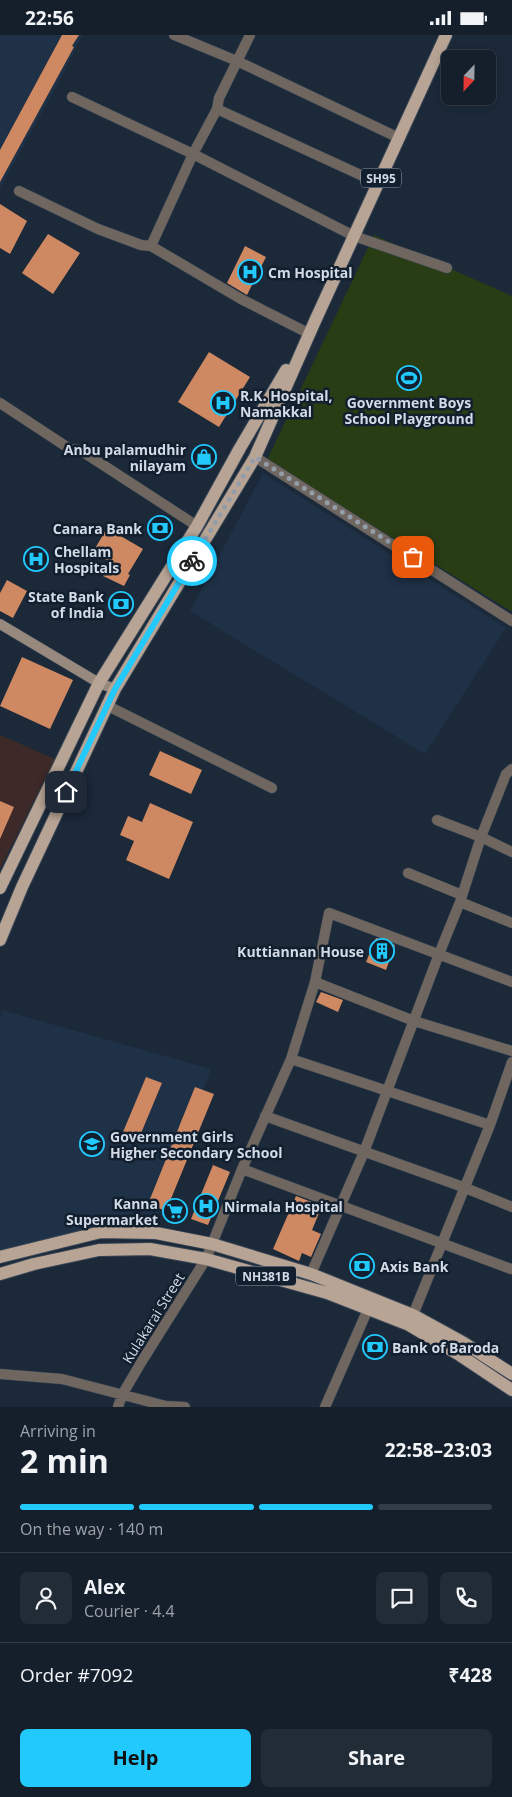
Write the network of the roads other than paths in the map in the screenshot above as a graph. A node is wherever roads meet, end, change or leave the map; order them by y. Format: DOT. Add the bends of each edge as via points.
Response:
graph roads {
  1 [pos="174,35"];
  2 [pos="250,35"];
  3 [pos="446,35"];
  4 [pos="237,61"];
  5 [pos="72,97"];
  6 [pos="217,109"];
  7 [pos="399,138"];
  8 [pos="193,154"];
  9 [pos="378,183"];
  10 [pos="19,191"];
  11 [pos="354,236"];
  12 [pos="151,246"];
  13 [pos="447,267"];
  14 [pos="315,321"];
  15 [pos="308,333"];
  16 [pos="0,403"];
  17 [pos="255,457"];
  18 [pos="197,526"];
  19 [pos="512,621"];
  20 [pos="0,623"];
  21 [pos="99,683"];
  22 [pos="115,689"];
  23 [pos="106,705"];
  24 [pos="512,769"];
  25 [pos="272,787"];
  26 [pos="437,820"];
  27 [pos="481,837"];
  28 [pos="512,852"];
  29 [pos="408,873"];
  30 [pos="0,888"];
  31 [pos="461,898"];
  32 [pos="512,923"];
  33 [pos="0,940"];
  34 [pos="439,954"];
  35 [pos="315,982"];
  36 [pos="512,983"];
  37 [pos="414,1021"];
  38 [pos="512,1051"];
  39 [pos="290,1059"];
  40 [pos="512,1062"];
  41 [pos="387,1092"];
  42 [pos="265,1116"];
  43 [pos="490,1125"];
  44 [pos="364,1152"];
  45 [pos="242,1169"];
  46 [pos="464,1187"];
  47 [pos="341,1206"];
  48 [pos="512,1207"];
  49 [pos="212,1244"];
  50 [pos="441,1244"];
  51 [pos="0,1257"];
  52 [pos="206,1259"];
  53 [pos="511,1269"];
  54 [pos="0,1274"];
  55 [pos="311,1275"];
  56 [pos="368,1309"];
  57 [pos="413,1315"];
  58 [pos="511,1369"];
  59 [pos="0,1374"];
  60 [pos="512,1390"];
  61 [pos="122,1395"];
  62 [pos="118,1407"];
  63 [pos="185,1407"];
  64 [pos="325,1407"];
  1 -- 4 [label="street"];
  2 -- 4 [label="street"];
  3 -- 7 [label="main road, SH95"];
  4 -- 6 [label="street"];
  4 -- 7 [label="street"];
  5 -- 8 [label="street"];
  6 -- 8 [label="street"];
  6 -- 9 [label="street"];
  7 -- 9 [label="main road, SH95"];
  8 -- 11 [label="street"];
  8 -- 12 [label="street"];
  9 -- 11 [label="main road, SH95"];
  10 -- 12 [label="street" via="98,229"];
  11 -- 13 [label="street"];
  11 -- 14 [label="main road, SH95"];
  12 -- 15 [label="street" via="241,299"];
  14 -- 15 [label="main road, SH95"];
  14 -- 17 [label="main road, SH95"];
  15 -- 18 [label="main road, SH95"];
  16 -- 18 [label="street" via="70,449 80,450"];
  17 -- 19 [label="street"];
  17 -- 22 [label="main road, SH95"];
  18 -- 21 [label="main road, SH95"];
  20 -- 21 [label="street"];
  21 -- 22 [label="street"];
  21 -- 30 [label="main road, SH95"];
  22 -- 23 [label="main road, SH95"];
  23 -- 25 [label="street"];
  23 -- 33 [label="main road, SH95"];
  24 -- 27 [label="street" via="506,774"];
  26 -- 27 [label="street"];
  27 -- 28 [label="street"];
  27 -- 31 [label="street"];
  29 -- 31 [label="street"];
  31 -- 32 [label="street"];
  31 -- 34 [label="street"];
  34 -- 35 [label="street, Kulakarai Street" via="329,913"];
  34 -- 36 [label="street"];
  34 -- 37 [label="street"];
  35 -- 37 [label="street"];
  35 -- 39 [label="street, Kulakarai Street"];
  37 -- 38 [label="street"];
  37 -- 41 [label="street"];
  39 -- 41 [label="street"];
  39 -- 42 [label="street, Kulakarai Street"];
  40 -- 43 [label="street"];
  41 -- 43 [label="street"];
  41 -- 44 [label="street"];
  42 -- 44 [label="street"];
  42 -- 45 [label="street, Kulakarai Street"];
  43 -- 46 [label="street"];
  44 -- 46 [label="street"];
  44 -- 47 [label="street"];
  45 -- 47 [label="street"];
  45 -- 49 [label="street, Kulakarai Street"];
  46 -- 48 [label="street"];
  46 -- 50 [label="street"];
  47 -- 50 [label="street"];
  47 -- 55 [label="street"];
  49 -- 51 [label="main road" via="156,1233 101,1232"];
  49 -- 52 [label="street, Kulakarai Street"];
  49 -- 55 [label="main road"];
  50 -- 53 [label="street"];
  50 -- 57 [label="street"];
  52 -- 54 [label="main road, NH381B" via="150,1249 99,1250"];
  52 -- 56 [label="main road, NH381B" via="327,1293"];
  52 -- 61 [label="street, Kulakarai Street"];
  55 -- 57 [label="main road"];
  56 -- 60 [label="main road, NH381B" via="410,1325"];
  56 -- 64 [label="street"];
  57 -- 58 [label="main road"];
  59 -- 61 [label="street" via="62,1379"];
  61 -- 62 [label="street, Kulakarai Street"];
  61 -- 63 [label="street" via="166,1406"];
}
